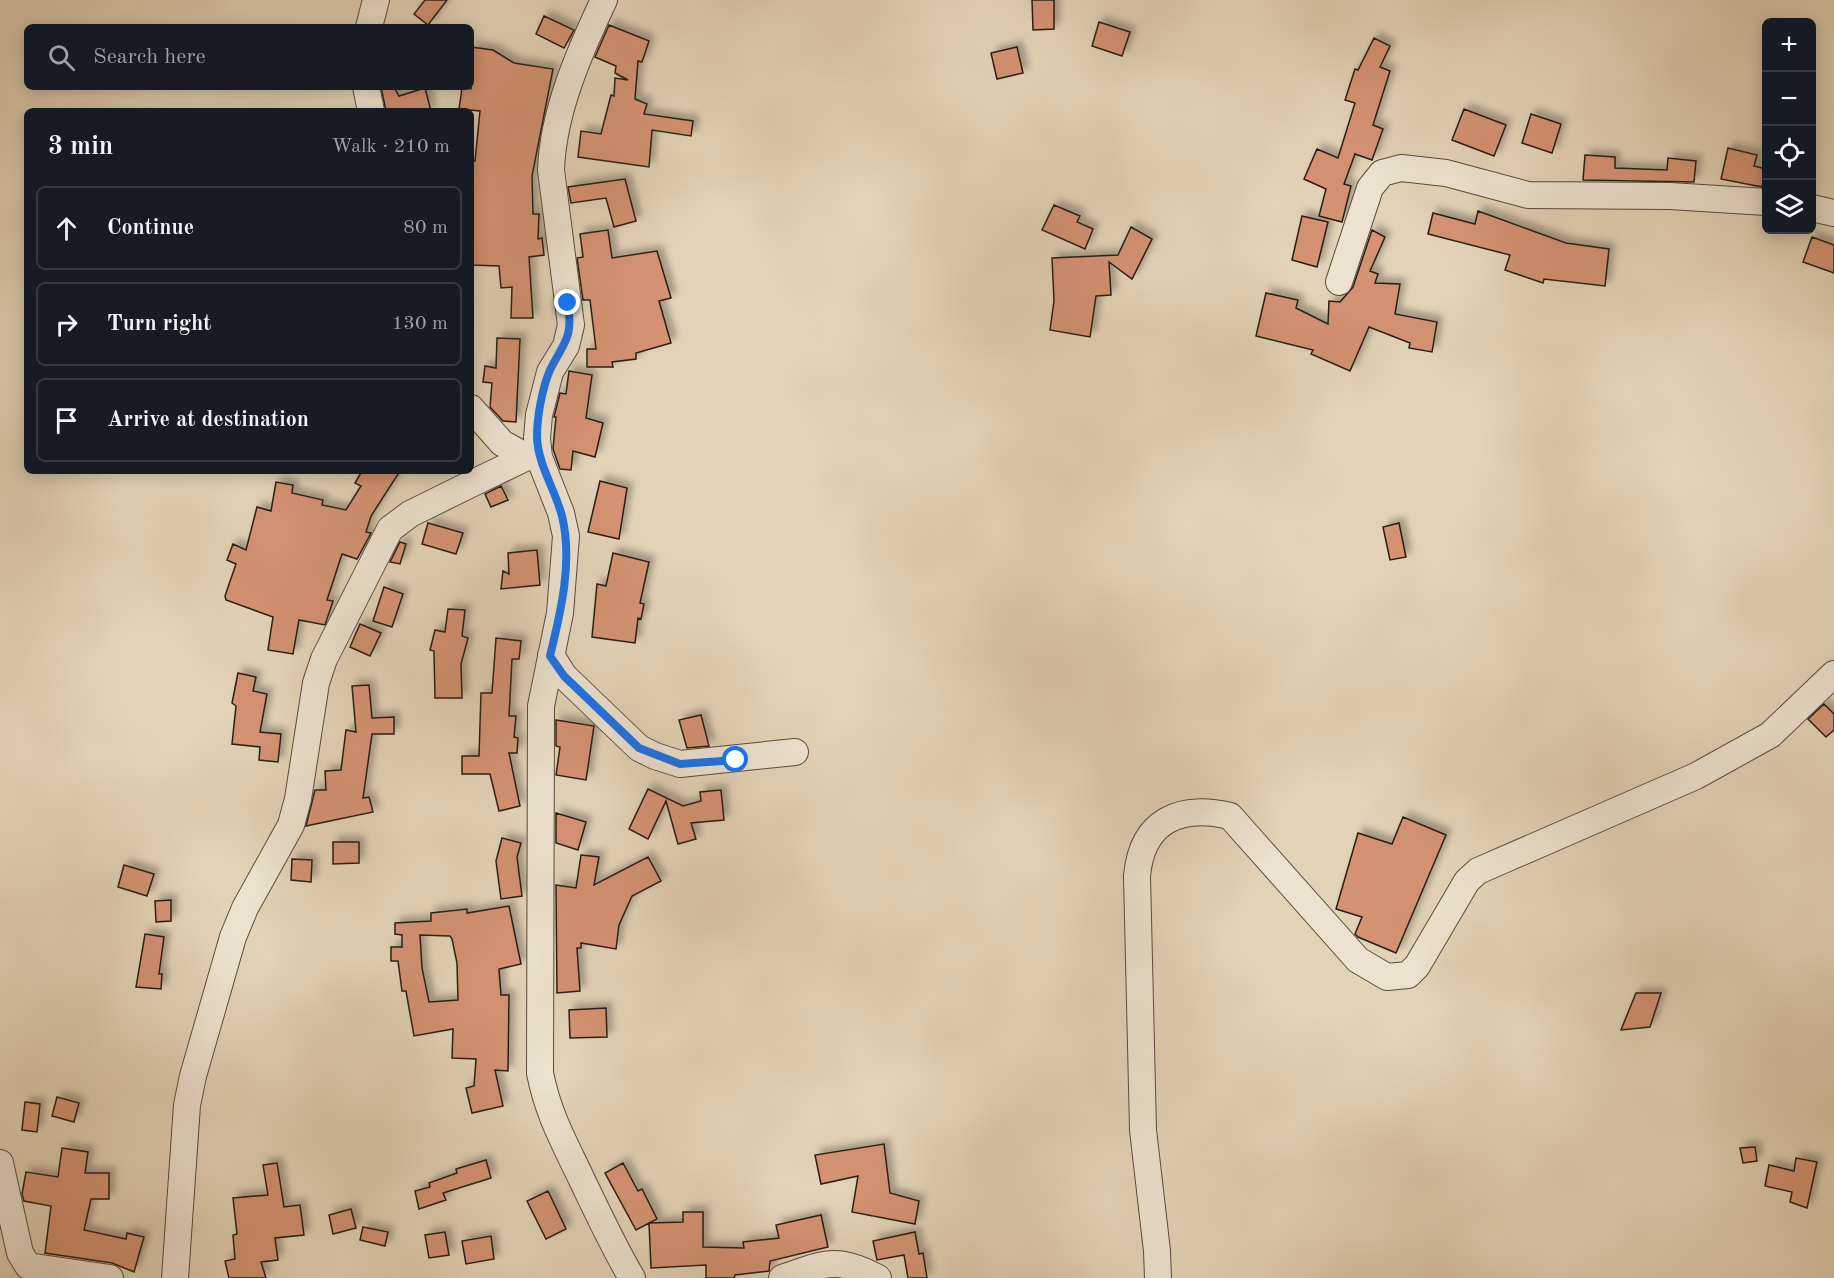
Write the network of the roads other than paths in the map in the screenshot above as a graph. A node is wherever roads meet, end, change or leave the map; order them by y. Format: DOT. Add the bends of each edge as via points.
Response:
graph roads {
  1 [pos="376,0"];
  2 [pos="604,0"];
  3 [pos="370,24"];
  4 [pos="367,90"];
  5 [pos="370,108"];
  6 [pos="1762,202"];
  7 [pos="1816,209"];
  8 [pos="1834,213"];
  9 [pos="1339,282"];
  10 [pos="474,411"];
  11 [pos="533,457"];
  12 [pos="550,656"];
  13 [pos="1834,674"];
  14 [pos="795,752"];
  15 [pos="0,1162"];
  16 [pos="110,1278"];
  17 [pos="175,1278"];
  18 [pos="632,1278"];
  19 [pos="782,1278"];
  20 [pos="878,1278"];
  21 [pos="1158,1278"];
  1 -- 3 [label="street"];
  2 -- 11 [label="street" via="558,117 552,145 551,171 571,325 566,346 550,372"];
  4 -- 5 [label="street"];
  6 -- 9 [label="street" via="1670,196 1528,195 1446,173 1391,168 1377,177 1370,188"];
  7 -- 8 [label="street"];
  10 -- 11 [label="street" via="502,443"];
  11 -- 12 [label="street" via="561,513 566,536 564,583"];
  11 -- 17 [label="street" via="410,514 390,529 324,659 316,683 291,825 233,937 193,1076 187,1105"];
  12 -- 14 [label="street" via="564,676 639,748 655,756 680,764"];
  12 -- 18 [label="street" via="541,706 540,1073 557,1132"];
  13 -- 21 [label="street" via="1770,735 1696,776 1478,871 1467,881 1422,960 1408,975 1398,978 1386,977 1358,960 1230,816 1188,815 1167,819 1154,829 1139,856 1137,876 1143,1130"];
  15 -- 16 [label="street" via="20,1253 28,1266"];
  19 -- 20 [label="street" via="830,1262 862,1269"];
}
